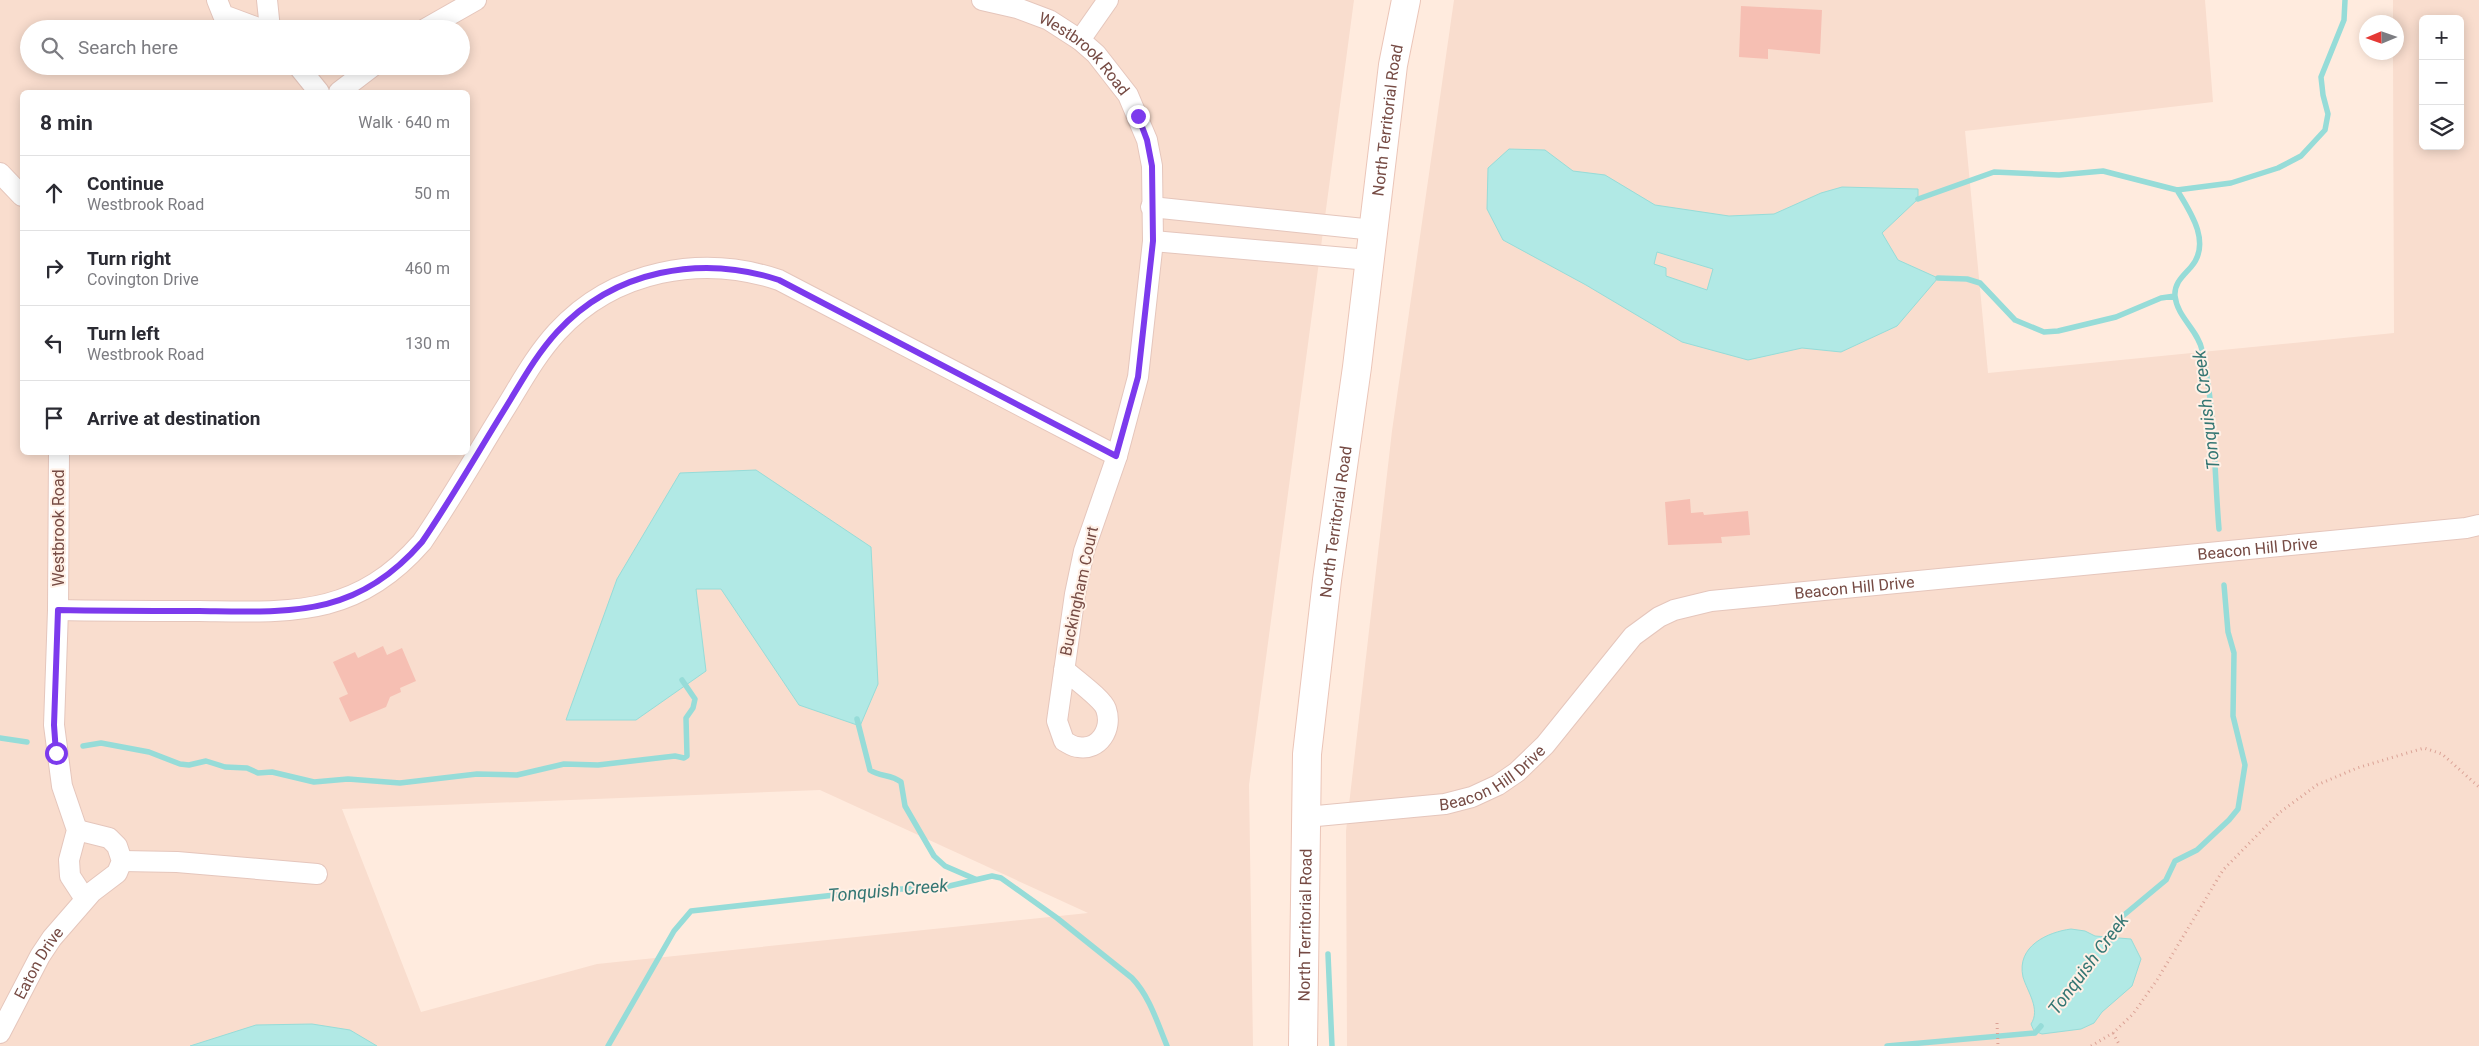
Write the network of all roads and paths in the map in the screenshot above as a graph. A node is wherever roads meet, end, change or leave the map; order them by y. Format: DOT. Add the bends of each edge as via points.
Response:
graph roads {
  1 [pos="217,0"];
  2 [pos="267,0"];
  3 [pos="476,0"];
  4 [pos="982,0"];
  5 [pos="1108,0"];
  6 [pos="1406,0"];
  7 [pos="237,20"];
  8 [pos="269,20"];
  9 [pos="441,20"];
  10 [pos="1080,40"];
  11 [pos="305,75"];
  12 [pos="361,75"];
  13 [pos="317,90"];
  14 [pos="342,90"];
  15 [pos="0,173"];
  16 [pos="20,194"];
  17 [pos="1152,207"];
  18 [pos="1374,230"];
  19 [pos="1153,241"];
  20 [pos="1369,260"];
  21 [pos="58,455"];
  22 [pos="1116,456"];
  23 [pos="2479,525"];
  24 [pos="58,610"];
  25 [pos="1064,669"];
  26 [pos="2479,787"];
  27 [pos="1306,817"];
  28 [pos="77,830"];
  29 [pos="122,861"];
  30 [pos="317,874"];
  31 [pos="85,900"];
  32 [pos="1997,1022"];
  33 [pos="0,1033"];
  34 [pos="2113,1033"];
  35 [pos="1303,1046"];
  36 [pos="1998,1046"];
  37 [pos="2091,1046"];
  38 [pos="2120,1046"];
  1 -- 7 [label="street" via="223,15"];
  2 -- 8 [label="street"];
  3 -- 9 [label="street"];
  4 -- 10 [label="street, Westbrook Road" via="1049,20"];
  5 -- 10 [label="street"];
  6 -- 18 [label="main road, North Territorial Road" via="1393,65"];
  10 -- 17 [label="street, Westbrook Road" via="1113,74 1138,116 1152,166"];
  11 -- 13 [label="street"];
  12 -- 14 [label="street"];
  15 -- 16 [label="street"];
  17 -- 18 [label="street"];
  17 -- 19 [label="street, Westbrook Road"];
  18 -- 20 [label="main road, North Territorial Road"];
  19 -- 20 [label="street"];
  19 -- 22 [label="street, Westbrook Road" via="1138,377"];
  20 -- 27 [label="main road, North Territorial Road" via="1307,754"];
  21 -- 24 [label="street, Westbrook Road"];
  22 -- 24 [label="street" via="779,280 731,268 676,270 643,277 612,290 559,330 533,362 422,542 382,579 332,603 286,612"];
  22 -- 25 [label="street, Buckingham Court" via="1084,551"];
  23 -- 27 [label="street, Beacon Hill Drive" via="1689,605 1659,617 1633,636 1545,745 1498,785 1472,797 1444,804"];
  24 -- 28 [label="street, Westbrook Road" via="56,753 68,810"];
  26 -- 34 [label="path" via="2442,754 2424,748 2357,768 2317,785 2280,813 2223,870 2157,980 2133,1014"];
  27 -- 35 [label="main road, North Territorial Road"];
  28 -- 29 [label="street" via="109,838 117,846"];
  28 -- 31 [label="street" via="69,860 70,876"];
  29 -- 30 [label="street" via="177,862"];
  29 -- 31 [label="street, Eaton Drive" via="108,883 97,887"];
  31 -- 33 [label="street, Eaton Drive" via="40,956"];
  32 -- 36 [label="path"];
  34 -- 37 [label="path"];
  34 -- 38 [label="path"];
}
